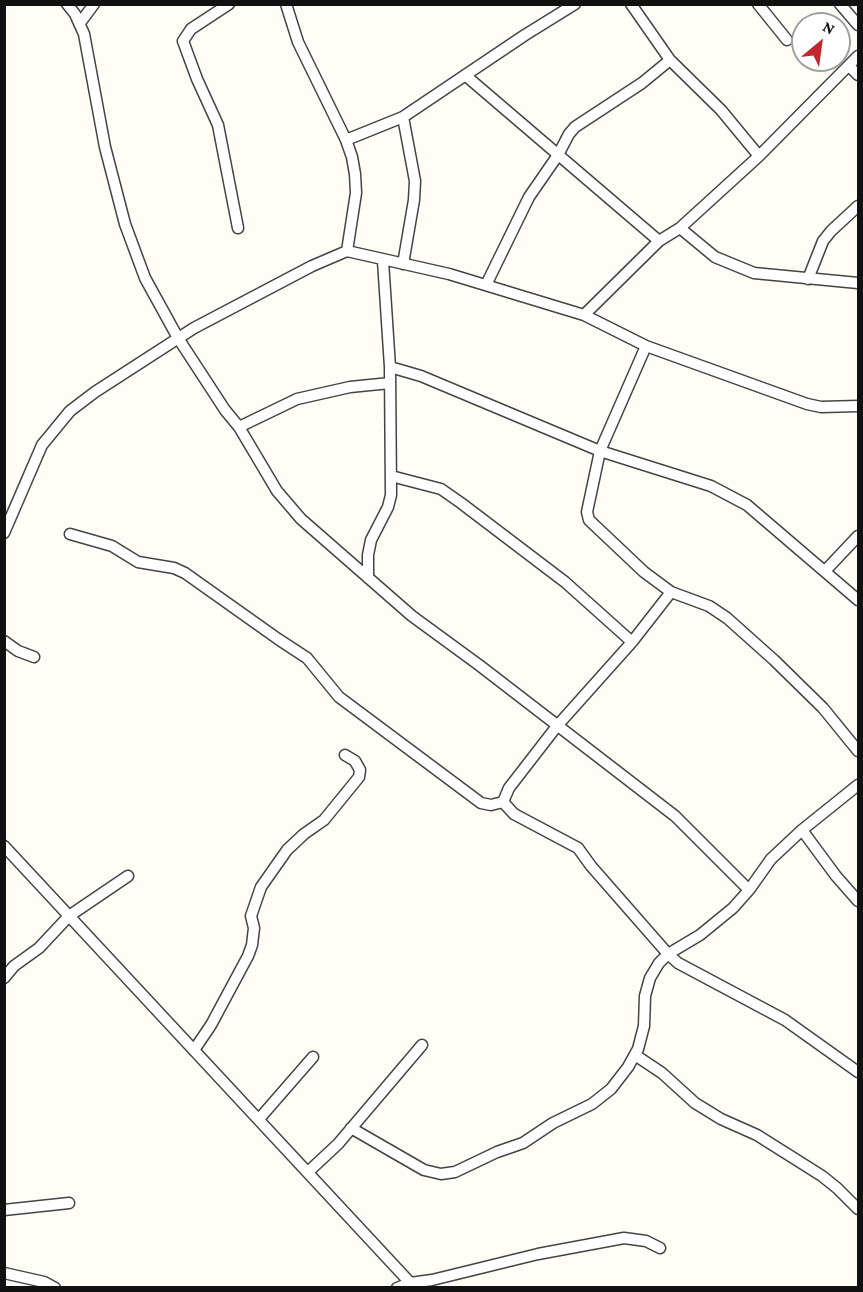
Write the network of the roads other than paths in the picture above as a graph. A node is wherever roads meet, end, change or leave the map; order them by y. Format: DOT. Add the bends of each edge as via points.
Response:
graph roads {
  1 [pos="67,4"];
  2 [pos="94,4"];
  3 [pos="229,4"];
  4 [pos="286,4"];
  5 [pos="575,4"];
  6 [pos="631,4"];
  7 [pos="758,4"];
  8 [pos="840,4"];
  9 [pos="80,23"];
  10 [pos="858,25"];
  11 [pos="787,40"];
  12 [pos="670,60"];
  13 [pos="843,72"];
  14 [pos="465,75"];
  15 [pos="403,117"];
  16 [pos="346,140"];
  17 [pos="558,155"];
  18 [pos="759,156"];
  19 [pos="858,206"];
  20 [pos="238,228"];
  21 [pos="680,228"];
  22 [pos="659,241"];
  23 [pos="347,251"];
  24 [pos="383,261"];
  25 [pos="403,264"];
  26 [pos="808,279"];
  27 [pos="858,283"];
  28 [pos="486,285"];
  29 [pos="584,315"];
  30 [pos="178,338"];
  31 [pos="646,346"];
  32 [pos="390,367"];
  33 [pos="390,383"];
  34 [pos="858,406"];
  35 [pos="239,427"];
  36 [pos="600,451"];
  37 [pos="391,476"];
  38 [pos="4,533"];
  39 [pos="70,534"];
  40 [pos="858,536"];
  41 [pos="825,571"];
  42 [pos="368,578"];
  43 [pos="671,592"];
  44 [pos="858,600"];
  45 [pos="4,641"];
  46 [pos="632,642"];
  47 [pos="34,657"];
  48 [pos="557,726"];
  49 [pos="858,751"];
  50 [pos="345,755"];
  51 [pos="858,785"];
  52 [pos="503,802"];
  53 [pos="802,830"];
  54 [pos="4,846"];
  55 [pos="128,876"];
  56 [pos="749,890"];
  57 [pos="858,901"];
  58 [pos="69,916"];
  59 [pos="668,954"];
  60 [pos="4,978"];
  61 [pos="422,1045"];
  62 [pos="194,1050"];
  63 [pos="634,1055"];
  64 [pos="313,1057"];
  65 [pos="858,1072"];
  66 [pos="259,1119"];
  67 [pos="351,1128"];
  68 [pos="308,1172"];
  69 [pos="69,1203"];
  70 [pos="858,1209"];
  71 [pos="4,1210"];
  72 [pos="660,1248"];
  73 [pos="4,1273"];
  74 [pos="413,1285"];
  75 [pos="55,1287"];
  76 [pos="397,1287"];
  1 -- 9 [label="street"];
  2 -- 9 [label="street"];
  3 -- 20 [label="street" via="191,29 183,41 218,125"];
  4 -- 16 [label="street" via="298,42"];
  5 -- 14 [label="street"];
  6 -- 12 [label="street"];
  7 -- 11 [label="street"];
  8 -- 10 [label="street"];
  9 -- 30 [label="street" via="125,224 145,278"];
  12 -- 17 [label="street" via="575,128"];
  12 -- 18 [label="street" via="721,110"];
  13 -- 18 [label="street"];
  14 -- 15 [label="street"];
  14 -- 17 [label="street"];
  15 -- 16 [label="street"];
  15 -- 25 [label="street" via="415,181"];
  16 -- 23 [label="street" via="356,193"];
  17 -- 22 [label="street"];
  17 -- 28 [label="street" via="529,197"];
  18 -- 21 [label="street"];
  19 -- 26 [label="street" via="823,241"];
  21 -- 22 [label="street"];
  21 -- 26 [label="street" via="715,257 754,273"];
  22 -- 29 [label="street"];
  23 -- 24 [label="street"];
  23 -- 30 [label="street"];
  24 -- 25 [label="street"];
  24 -- 32 [label="street"];
  25 -- 28 [label="street"];
  26 -- 27 [label="street"];
  28 -- 29 [label="street"];
  29 -- 31 [label="street"];
  30 -- 35 [label="street"];
  30 -- 38 [label="street" via="95,392 50,433"];
  31 -- 34 [label="street" via="807,404"];
  31 -- 36 [label="street"];
  32 -- 33 [label="street"];
  32 -- 36 [label="street" via="421,376"];
  33 -- 35 [label="street" via="297,399"];
  33 -- 37 [label="street"];
  35 -- 42 [label="street" via="277,491 301,519"];
  36 -- 41 [label="street" via="711,486 747,505"];
  36 -- 43 [label="street" via="587,512 589,520"];
  37 -- 42 [label="street" via="388,507 371,540"];
  37 -- 46 [label="street" via="441,489 461,502 565,582"];
  39 -- 52 [label="street" via="112,546 138,562 185,573 307,658 339,697 481,803"];
  40 -- 41 [label="street"];
  41 -- 44 [label="street"];
  42 -- 48 [label="street"];
  43 -- 46 [label="street"];
  43 -- 49 [label="street" via="709,606 727,618 823,708"];
  45 -- 47 [label="street"];
  46 -- 48 [label="street"];
  48 -- 52 [label="street" via="509,788"];
  48 -- 56 [label="street" via="675,816"];
  50 -- 62 [label="street" via="355,761 359,777 324,820 287,850 261,887 251,916 254,928 248,956"];
  51 -- 53 [label="street"];
  52 -- 59 [label="street" via="514,814 578,848"];
  53 -- 56 [label="street" via="771,859"];
  53 -- 57 [label="street"];
  54 -- 58 [label="street"];
  55 -- 58 [label="street"];
  56 -- 59 [label="street" via="700,935"];
  58 -- 60 [label="street"];
  58 -- 62 [label="street"];
  59 -- 63 [label="street" via="650,978 644,1026"];
  59 -- 65 [label="street" via="785,1020"];
  61 -- 67 [label="street"];
  62 -- 66 [label="street"];
  63 -- 67 [label="street" via="611,1089 592,1104 553,1122 523,1143 455,1172 424,1170"];
  63 -- 70 [label="street" via="662,1073 695,1103 757,1135 822,1176"];
  64 -- 66 [label="street"];
  66 -- 68 [label="street"];
  67 -- 68 [label="street"];
  68 -- 74 [label="street"];
  69 -- 71 [label="street"];
  72 -- 74 [label="street" via="624,1238 538,1254"];
  73 -- 75 [label="street"];
  74 -- 76 [label="street"];
}
